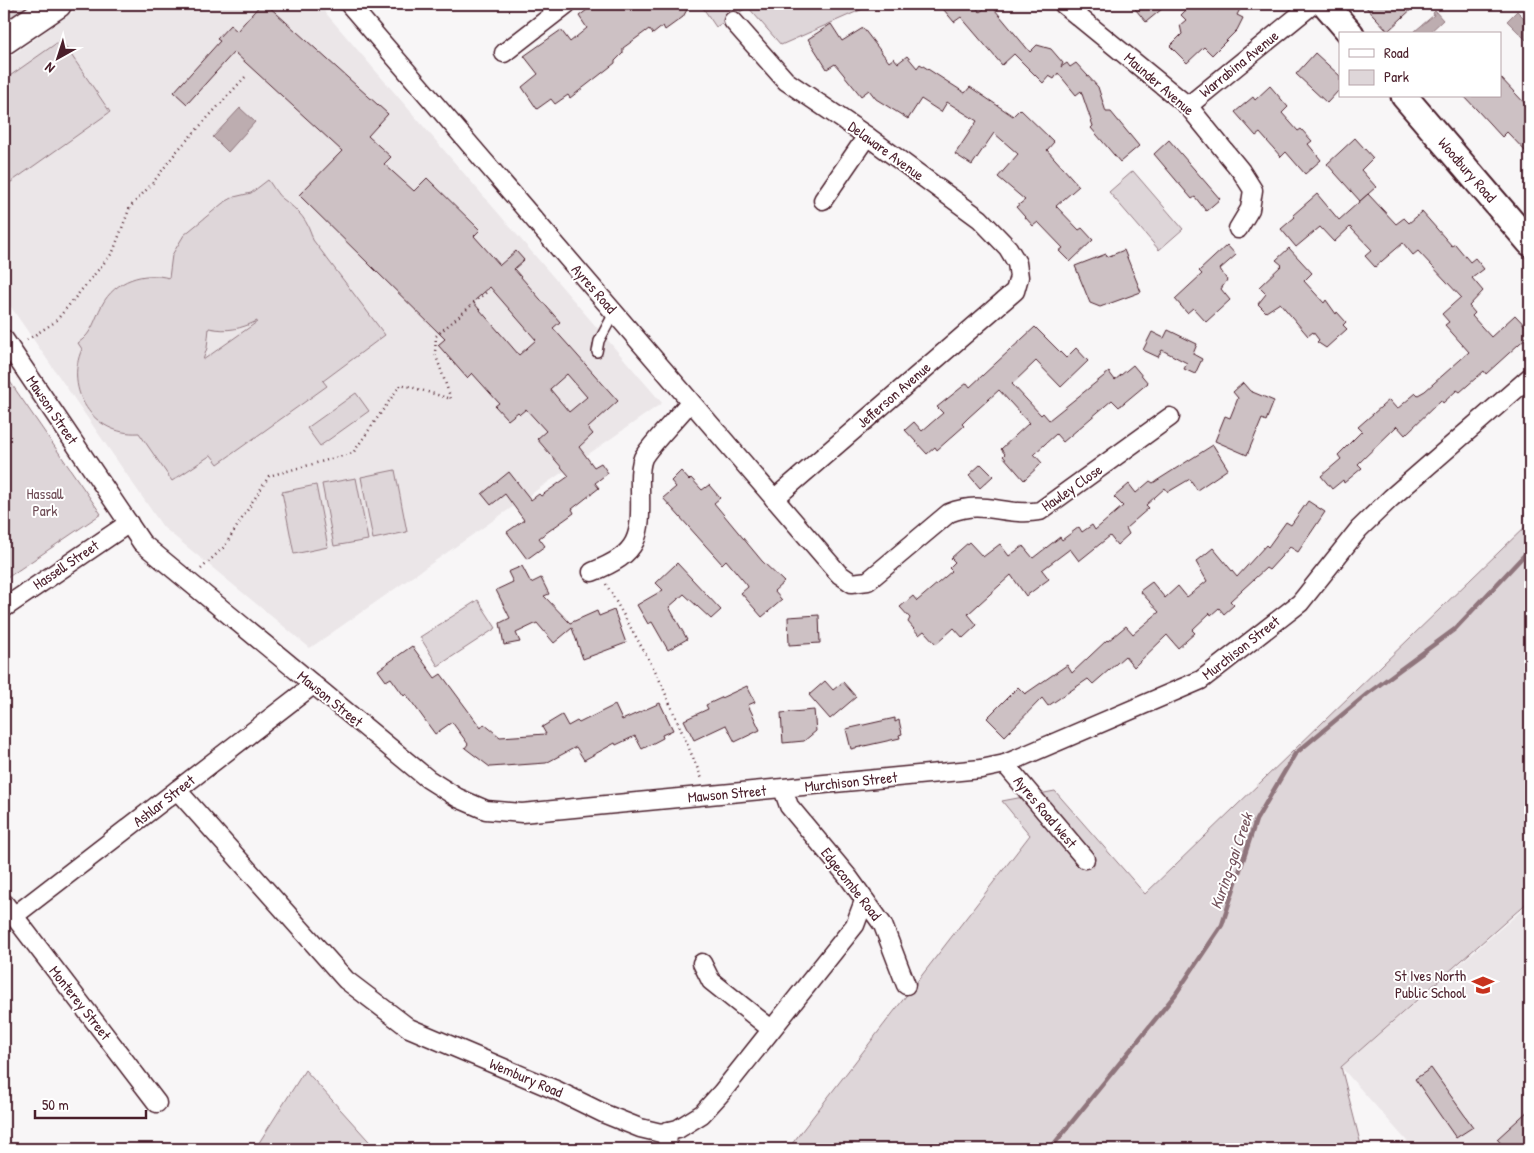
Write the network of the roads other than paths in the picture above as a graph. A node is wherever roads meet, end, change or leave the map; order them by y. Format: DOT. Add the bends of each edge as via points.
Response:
graph roads {
  1 [pos="57,4"];
  2 [pos="349,4"];
  3 [pos="567,4"];
  4 [pos="1063,4"];
  5 [pos="1314,4"];
  6 [pos="1325,4"];
  7 [pos="733,21"];
  8 [pos="1349,32"];
  9 [pos="4,40"];
  10 [pos="504,53"];
  11 [pos="1406,98"];
  12 [pos="1188,106"];
  13 [pos="867,136"];
  14 [pos="823,200"];
  15 [pos="1238,229"];
  16 [pos="1530,243"];
  17 [pos="1015,291"];
  18 [pos="614,313"];
  19 [pos="4,339"];
  20 [pos="597,352"];
  21 [pos="1530,377"];
  22 [pos="690,402"];
  23 [pos="1170,417"];
  24 [pos="774,499"];
  25 [pos="129,523"];
  26 [pos="592,572"];
  27 [pos="838,574"];
  28 [pos="4,608"];
  29 [pos="313,685"];
  30 [pos="1006,764"];
  31 [pos="783,789"];
  32 [pos="177,790"];
  33 [pos="1085,859"];
  34 [pos="864,901"];
  35 [pos="9,910"];
  36 [pos="702,963"];
  37 [pos="906,986"];
  38 [pos="771,1029"];
  39 [pos="157,1103"];
  40 [pos="668,1131"];
  41 [pos="667,1149"];
  1 -- 9 [label="highway"];
  2 -- 18 [label="street, Ayres Road"];
  3 -- 10 [label="street"];
  4 -- 12 [label="street, Maunder Avenue"];
  5 -- 12 [label="street, Warrabina Avenue"];
  6 -- 8 [label="street"];
  7 -- 13 [label="street, Delaware Avenue" via="786,81"];
  11 -- 16 [label="street, Woodbury Road"];
  12 -- 15 [label="street, Maunder Avenue" via="1253,190 1250,208"];
  13 -- 14 [label="street"];
  13 -- 17 [label="street, Delaware Avenue" via="980,219 1008,248 1018,263 1020,277"];
  17 -- 24 [label="street, Jefferson Avenue"];
  18 -- 20 [label="lane"];
  18 -- 22 [label="street, Ayres Road"];
  19 -- 25 [label="street, Mawson Street"];
  21 -- 30 [label="street, Murchison Street" via="1359,529 1300,603 1201,680"];
  22 -- 24 [label="street, Ayres Road"];
  22 -- 26 [label="street" via="644,458 640,472 640,530 633,546 614,564"];
  23 -- 27 [label="street, Hawley Close" via="1040,511 1024,514 965,507 949,513 868,581 852,583"];
  24 -- 27 [label="street, Ayres Road"];
  25 -- 28 [label="street, Hassell Street"];
  25 -- 29 [label="street, Mawson Street" via="142,543"];
  29 -- 31 [label="street, Mawson Street" via="428,779 458,798 486,810 522,813"];
  29 -- 32 [label="street, Ashlar Street"];
  30 -- 31 [label="street, Murchison Street"];
  30 -- 33 [label="street, Ayres Road West"];
  31 -- 34 [label="street, Edgecombe Road" via="789,806"];
  32 -- 35 [label="street, Ashlar Street"];
  32 -- 40 [label="street, Wembury Road" via="346,980 409,1028 623,1121 647,1130"];
  34 -- 37 [label="street, Edgecombe Road" via="883,925"];
  34 -- 38 [label="street, Wembury Road" via="855,925"];
  35 -- 39 [label="street, Monterey Street"];
  36 -- 38 [label="street" via="711,981"];
  38 -- 40 [label="street, Wembury Road" via="702,1114 678,1129"];
  40 -- 41 [label="street"];
}
